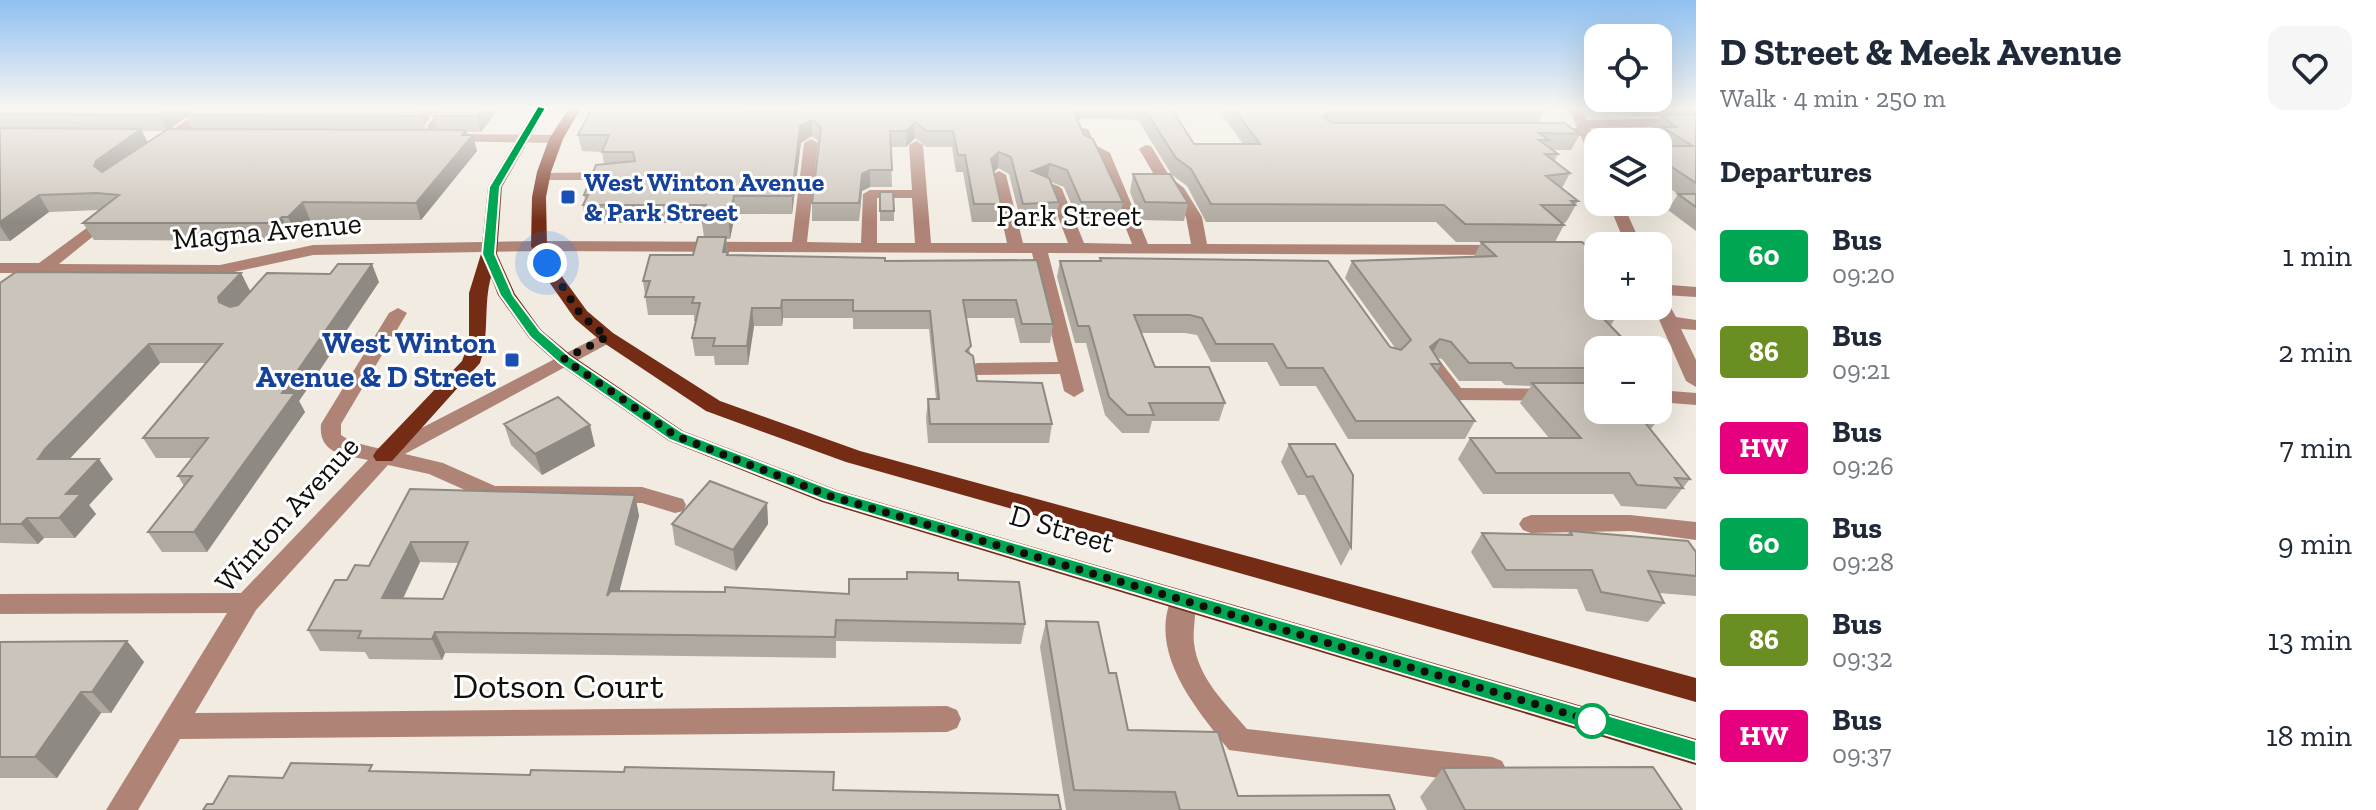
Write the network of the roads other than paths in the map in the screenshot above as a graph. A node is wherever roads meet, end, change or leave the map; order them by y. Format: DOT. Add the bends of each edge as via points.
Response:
graph roads {
  1 [pos="916,145"];
  2 [pos="160,146"];
  3 [pos="516,146"];
  4 [pos="554,146"];
  5 [pos="811,146"];
  6 [pos="1088,146"];
  7 [pos="1146,149"];
  8 [pos="149,154"];
  9 [pos="630,175"];
  10 [pos="999,175"];
  11 [pos="543,177"];
  12 [pos="1040,189"];
  13 [pos="919,194"];
  14 [pos="107,218"];
  15 [pos="539,246"];
  16 [pos="799,247"];
  17 [pos="869,247"];
  18 [pos="923,248"];
  19 [pos="1016,248"];
  20 [pos="1039,248"];
  21 [pos="1078,248"];
  22 [pos="1142,249"];
  23 [pos="1200,249"];
  24 [pos="1313,249"];
  25 [pos="488,250"];
  26 [pos="1519,250"];
  27 [pos="297,253"];
  28 [pos="0,268"];
  29 [pos="43,268"];
  30 [pos="1330,274"];
  31 [pos="271,282"];
  32 [pos="1672,290"];
  33 [pos="1696,292"];
  34 [pos="0,302"];
  35 [pos="398,313"];
  36 [pos="1669,322"];
  37 [pos="1696,325"];
  38 [pos="607,337"];
  39 [pos="564,359"];
  40 [pos="1433,365"];
  41 [pos="1069,368"];
  42 [pos="977,369"];
  43 [pos="1694,371"];
  44 [pos="1074,391"];
  45 [pos="1584,395"];
  46 [pos="1672,397"];
  47 [pos="1696,399"];
  48 [pos="384,456"];
  49 [pos="675,505"];
  50 [pos="1531,524"];
  51 [pos="1696,531"];
  52 [pos="1183,600"];
  53 [pos="247,603"];
  54 [pos="0,604"];
  55 [pos="1696,690"];
  56 [pos="947,719"];
  57 [pos="171,726"];
  58 [pos="1696,752"];
  59 [pos="1508,773"];
  60 [pos="121,810"];
  1 -- 13 [label="street"];
  2 -- 8 [label="street"];
  3 -- 25 [label="main road" via="495,187"];
  4 -- 11 [label="main road"];
  5 -- 16 [label="street"];
  6 -- 22 [label="street" via="1103,153"];
  7 -- 23 [label="street" via="1194,217"];
  9 -- 11 [label="street"];
  10 -- 19 [label="street"];
  11 -- 15 [label="main road"];
  12 -- 21 [label="street" via="1055,189"];
  13 -- 17 [label="street" via="870,194"];
  13 -- 18 [label="street"];
  14 -- 29 [label="street"];
  15 -- 16 [label="street, Park Street"];
  15 -- 25 [label="street, Magna Avenue"];
  15 -- 38 [label="main road" via="581,315"];
  16 -- 17 [label="street, Park Street"];
  17 -- 18 [label="street, Park Street"];
  18 -- 19 [label="street, Park Street"];
  19 -- 20 [label="street, Park Street"];
  20 -- 21 [label="street, Park Street"];
  20 -- 41 [label="street"];
  21 -- 22 [label="street, Park Street"];
  22 -- 23 [label="street, Park Street"];
  23 -- 24 [label="street, Park Street"];
  24 -- 26 [label="street, Park Street"];
  24 -- 30 [label="street"];
  25 -- 27 [label="street, Magna Avenue"];
  25 -- 39 [label="main road, D Street" via="507,295 535,334"];
  25 -- 48 [label="main road" via="471,363"];
  27 -- 29 [label="street, Magna Avenue" via="220,270"];
  27 -- 31 [label="street"];
  28 -- 29 [label="street, Magna Avenue"];
  29 -- 34 [label="street"];
  32 -- 33 [label="street"];
  35 -- 48 [label="street" via="331,424 330,438 346,448"];
  36 -- 37 [label="street"];
  36 -- 43 [label="street"];
  38 -- 39 [label="street, Winton Avenue"];
  38 -- 55 [label="main road, D Street" via="713,406 854,457"];
  39 -- 48 [label="street, Winton Avenue"];
  39 -- 52 [label="main road, D Street" via="676,436 830,496"];
  40 -- 45 [label="street" via="1455,394"];
  41 -- 42 [label="street"];
  41 -- 44 [label="street"];
  46 -- 47 [label="street"];
  48 -- 49 [label="street" via="435,468 492,494 642,495"];
  48 -- 53 [label="street, Winton Avenue"];
  50 -- 51 [label="street" via="1630,523"];
  52 -- 58 [label="main road, D Street"];
  52 -- 59 [label="street" via="1178,628 1188,678 1239,741"];
  53 -- 54 [label="street"];
  53 -- 57 [label="street, Winton Avenue"];
  56 -- 57 [label="street, Dotson Court"];
  57 -- 60 [label="street, Winton Avenue"];
}
